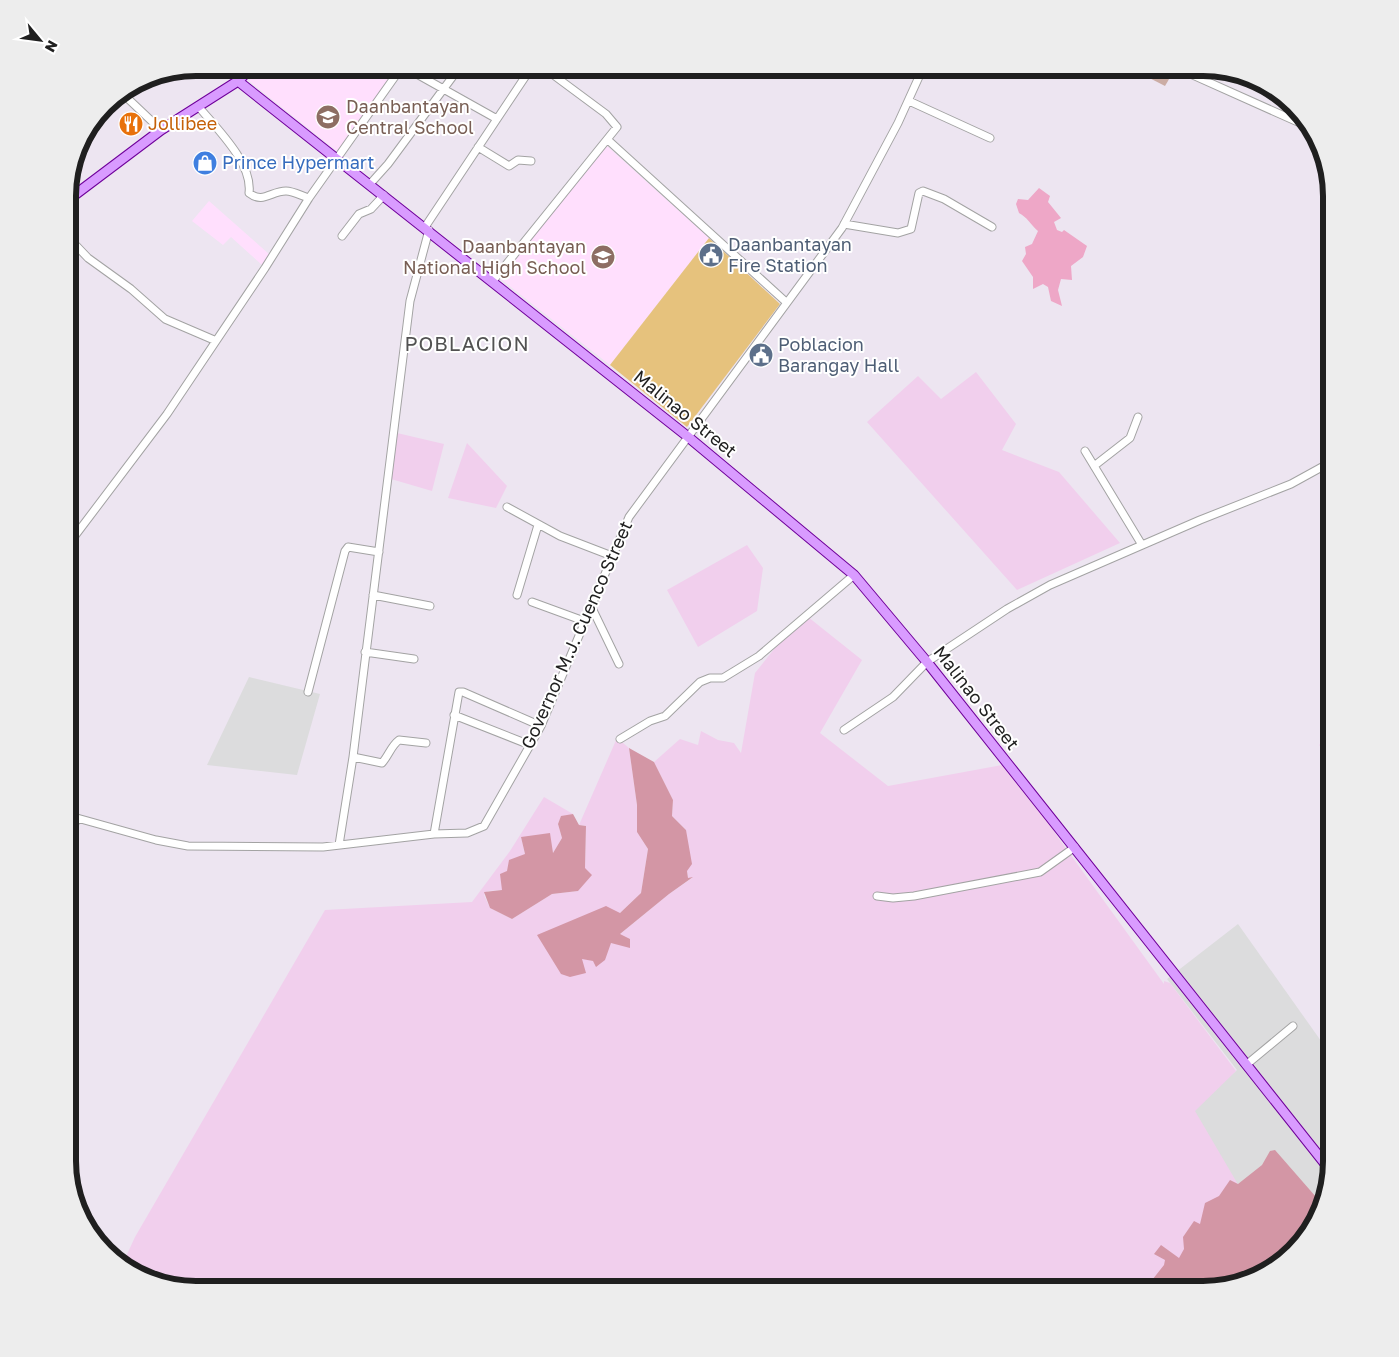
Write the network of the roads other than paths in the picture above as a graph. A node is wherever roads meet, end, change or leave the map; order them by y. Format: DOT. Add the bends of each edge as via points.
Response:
graph roads {
  1 [pos="243,76"];
  2 [pos="395,76"];
  3 [pos="421,76"];
  4 [pos="452,76"];
  5 [pos="525,76"];
  6 [pos="555,76"];
  7 [pos="919,77"];
  8 [pos="1197,77"];
  9 [pos="238,81"];
  10 [pos="443,88"];
  11 [pos="128,98"];
  12 [pos="909,101"];
  13 [pos="198,106"];
  14 [pos="496,119"];
  15 [pos="1296,121"];
  16 [pos="161,130"];
  17 [pos="990,138"];
  18 [pos="608,140"];
  19 [pos="478,147"];
  20 [pos="337,157"];
  21 [pos="531,161"];
  22 [pos="370,184"];
  23 [pos="77,190"];
  24 [pos="384,195"];
  25 [pos="309,198"];
  26 [pos="844,224"];
  27 [pos="992,226"];
  28 [pos="427,228"];
  29 [pos="342,236"];
  30 [pos="77,246"];
  31 [pos="492,282"];
  32 [pos="786,302"];
  33 [pos="214,340"];
  34 [pos="1138,418"];
  35 [pos="687,436"];
  36 [pos="1085,451"];
  37 [pos="1094,466"];
  38 [pos="1323,467"];
  39 [pos="507,507"];
  40 [pos="538,525"];
  41 [pos="77,534"];
  42 [pos="1142,545"];
  43 [pos="379,552"];
  44 [pos="612,556"];
  45 [pos="854,575"];
  46 [pos="373,595"];
  47 [pos="517,595"];
  48 [pos="532,602"];
  49 [pos="430,606"];
  50 [pos="591,606"];
  51 [pos="584,621"];
  52 [pos="365,652"];
  53 [pos="414,659"];
  54 [pos="927,662"];
  55 [pos="619,664"];
  56 [pos="308,692"];
  57 [pos="454,715"];
  58 [pos="541,726"];
  59 [pos="844,730"];
  60 [pos="620,739"];
  61 [pos="426,743"];
  62 [pos="530,745"];
  63 [pos="353,757"];
  64 [pos="76,820"];
  65 [pos="434,834"];
  66 [pos="340,845"];
  67 [pos="1075,847"];
  68 [pos="877,896"];
  69 [pos="1293,1026"];
  70 [pos="1246,1065"];
  71 [pos="1323,1161"];
  1 -- 9 [label="main road"];
  2 -- 20 [label="street"];
  3 -- 10 [label="street"];
  4 -- 10 [label="street"];
  5 -- 14 [label="street"];
  6 -- 18 [label="street" via="617,126"];
  7 -- 12 [label="street, Governor M.J. Cuenco Street"];
  8 -- 15 [label="street"];
  9 -- 13 [label="main road"];
  9 -- 20 [label="main road, Malinao Street"];
  10 -- 14 [label="street"];
  10 -- 22 [label="street"];
  11 -- 16 [label="street"];
  12 -- 17 [label="street"];
  12 -- 26 [label="street, Governor M.J. Cuenco Street"];
  13 -- 16 [label="main road"];
  13 -- 25 [label="street" via="245,166 250,183 248,192 263,198 285,191"];
  14 -- 19 [label="street"];
  16 -- 23 [label="main road"];
  18 -- 31 [label="street"];
  18 -- 32 [label="street"];
  19 -- 21 [label="street" via="509,166 518,160"];
  19 -- 28 [label="street"];
  20 -- 22 [label="main road, Malinao Street"];
  20 -- 25 [label="street"];
  22 -- 24 [label="main road, Malinao Street"];
  24 -- 28 [label="main road, Malinao Street"];
  24 -- 29 [label="street" via="371,209 359,214"];
  25 -- 33 [label="street"];
  26 -- 27 [label="street" via="906,232 911,229 918,193 923,191"];
  26 -- 32 [label="street, Governor M.J. Cuenco Street"];
  28 -- 31 [label="main road, Malinao Street"];
  28 -- 43 [label="street" via="410,301"];
  30 -- 33 [label="street" via="165,319"];
  31 -- 35 [label="main road, Malinao Street"];
  32 -- 35 [label="street, Governor M.J. Cuenco Street"];
  33 -- 41 [label="street" via="147,442"];
  34 -- 37 [label="street" via="1130,438"];
  35 -- 44 [label="street, Governor M.J. Cuenco Street" via="629,517"];
  35 -- 45 [label="main road, Malinao Street"];
  36 -- 37 [label="street"];
  37 -- 42 [label="street"];
  38 -- 42 [label="street" via="1291,484"];
  39 -- 40 [label="street"];
  40 -- 44 [label="street"];
  40 -- 47 [label="street"];
  42 -- 54 [label="street" via="1050,585"];
  43 -- 46 [label="street"];
  43 -- 56 [label="street" via="352,547 345,551"];
  44 -- 50 [label="street, Governor M.J. Cuenco Street"];
  45 -- 54 [label="main road, Malinao Street"];
  45 -- 60 [label="street" via="759,656 723,678 700,682 665,716"];
  46 -- 49 [label="street"];
  46 -- 52 [label="street"];
  48 -- 51 [label="street"];
  50 -- 51 [label="street, Governor M.J. Cuenco Street"];
  50 -- 55 [label="street"];
  51 -- 58 [label="street, Governor M.J. Cuenco Street"];
  52 -- 53 [label="street"];
  52 -- 63 [label="street"];
  54 -- 59 [label="street" via="893,697"];
  54 -- 67 [label="main road, Malinao Street"];
  57 -- 58 [label="street" via="459,692 463,692"];
  57 -- 62 [label="street"];
  57 -- 65 [label="street"];
  58 -- 62 [label="street, Governor M.J. Cuenco Street"];
  61 -- 63 [label="street" via="399,740 382,763"];
  62 -- 65 [label="street, Governor M.J. Cuenco Street" via="480,830"];
  63 -- 66 [label="street"];
  64 -- 66 [label="street" via="188,846"];
  65 -- 66 [label="street"];
  67 -- 68 [label="street" via="1040,872 914,896"];
  67 -- 70 [label="main road, Malinao Street"];
  69 -- 70 [label="street"];
  70 -- 71 [label="main road, Malinao Street"];
}
